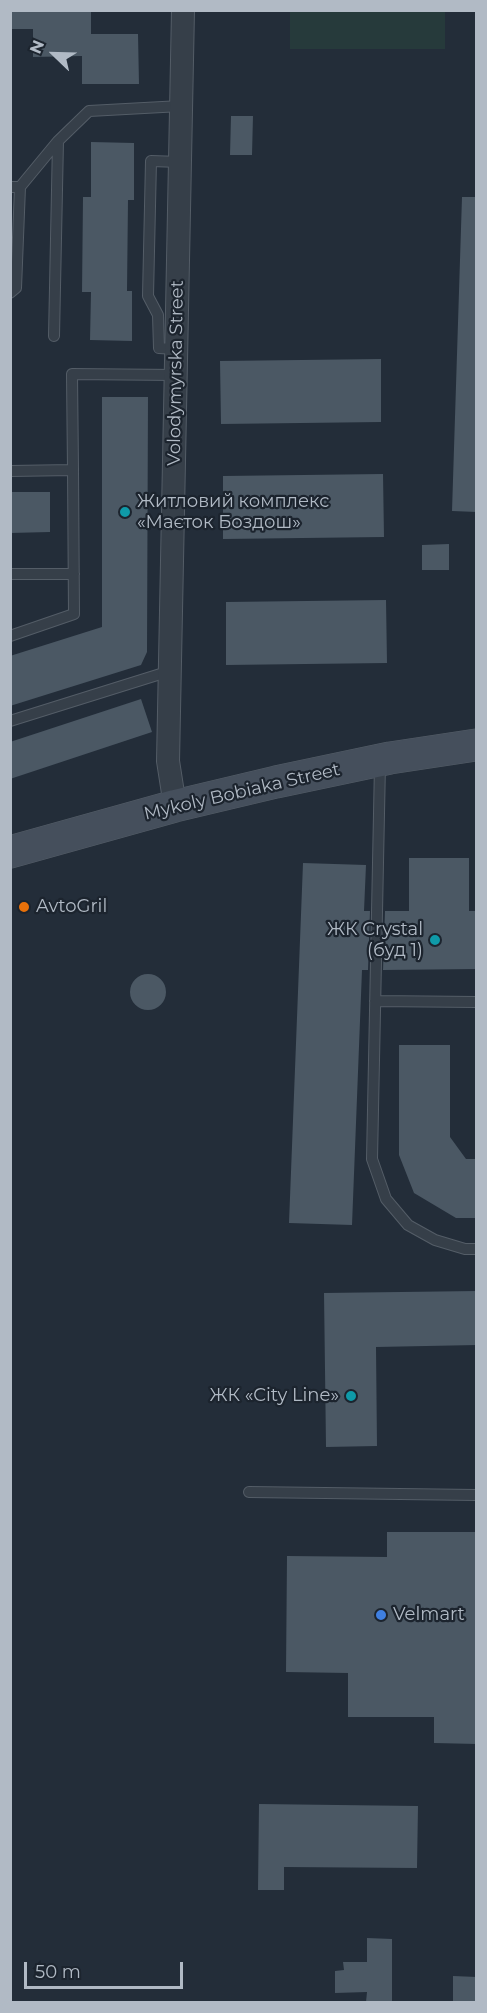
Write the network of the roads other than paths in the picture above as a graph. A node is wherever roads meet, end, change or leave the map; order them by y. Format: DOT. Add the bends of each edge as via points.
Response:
graph roads {
  1 [pos="183,10"];
  2 [pos="181,106"];
  3 [pos="58,141"];
  4 [pos="15,187"];
  5 [pos="10,293"];
  6 [pos="54,336"];
  7 [pos="176,375"];
  8 [pos="73,470"];
  9 [pos="10,471"];
  10 [pos="10,574"];
  11 [pos="74,574"];
  12 [pos="10,636"];
  13 [pos="170,671"];
  14 [pos="10,721"];
  15 [pos="470,741"];
  16 [pos="380,760"];
  17 [pos="175,806"];
  18 [pos="10,852"];
  19 [pos="375,1001"];
  20 [pos="477,1002"];
  21 [pos="477,1249"];
  22 [pos="249,1492"];
  23 [pos="477,1495"];
  1 -- 2 [label="street, Volodymyrska Street"];
  2 -- 3 [label="lane" via="89,111"];
  2 -- 7 [label="street, Volodymyrska Street"];
  3 -- 4 [label="lane"];
  3 -- 6 [label="lane"];
  4 -- 5 [label="lane" via="16,288"];
  7 -- 8 [label="lane" via="72,374"];
  7 -- 13 [label="street, Volodymyrska Street"];
  8 -- 9 [label="lane"];
  8 -- 11 [label="lane"];
  10 -- 11 [label="lane"];
  11 -- 12 [label="lane" via="74,614"];
  13 -- 14 [label="lane"];
  13 -- 17 [label="street, Volodymyrska Street" via="168,761"];
  15 -- 16 [label="street, Mykoly Bobiaka Street"];
  16 -- 17 [label="street, Mykoly Bobiaka Street"];
  16 -- 19 [label="lane"];
  17 -- 18 [label="street, Mykoly Bobiaka Street"];
  19 -- 20 [label="lane"];
  19 -- 21 [label="lane" via="372,1159 386,1199 408,1225 435,1240"];
  22 -- 23 [label="lane"];
}
